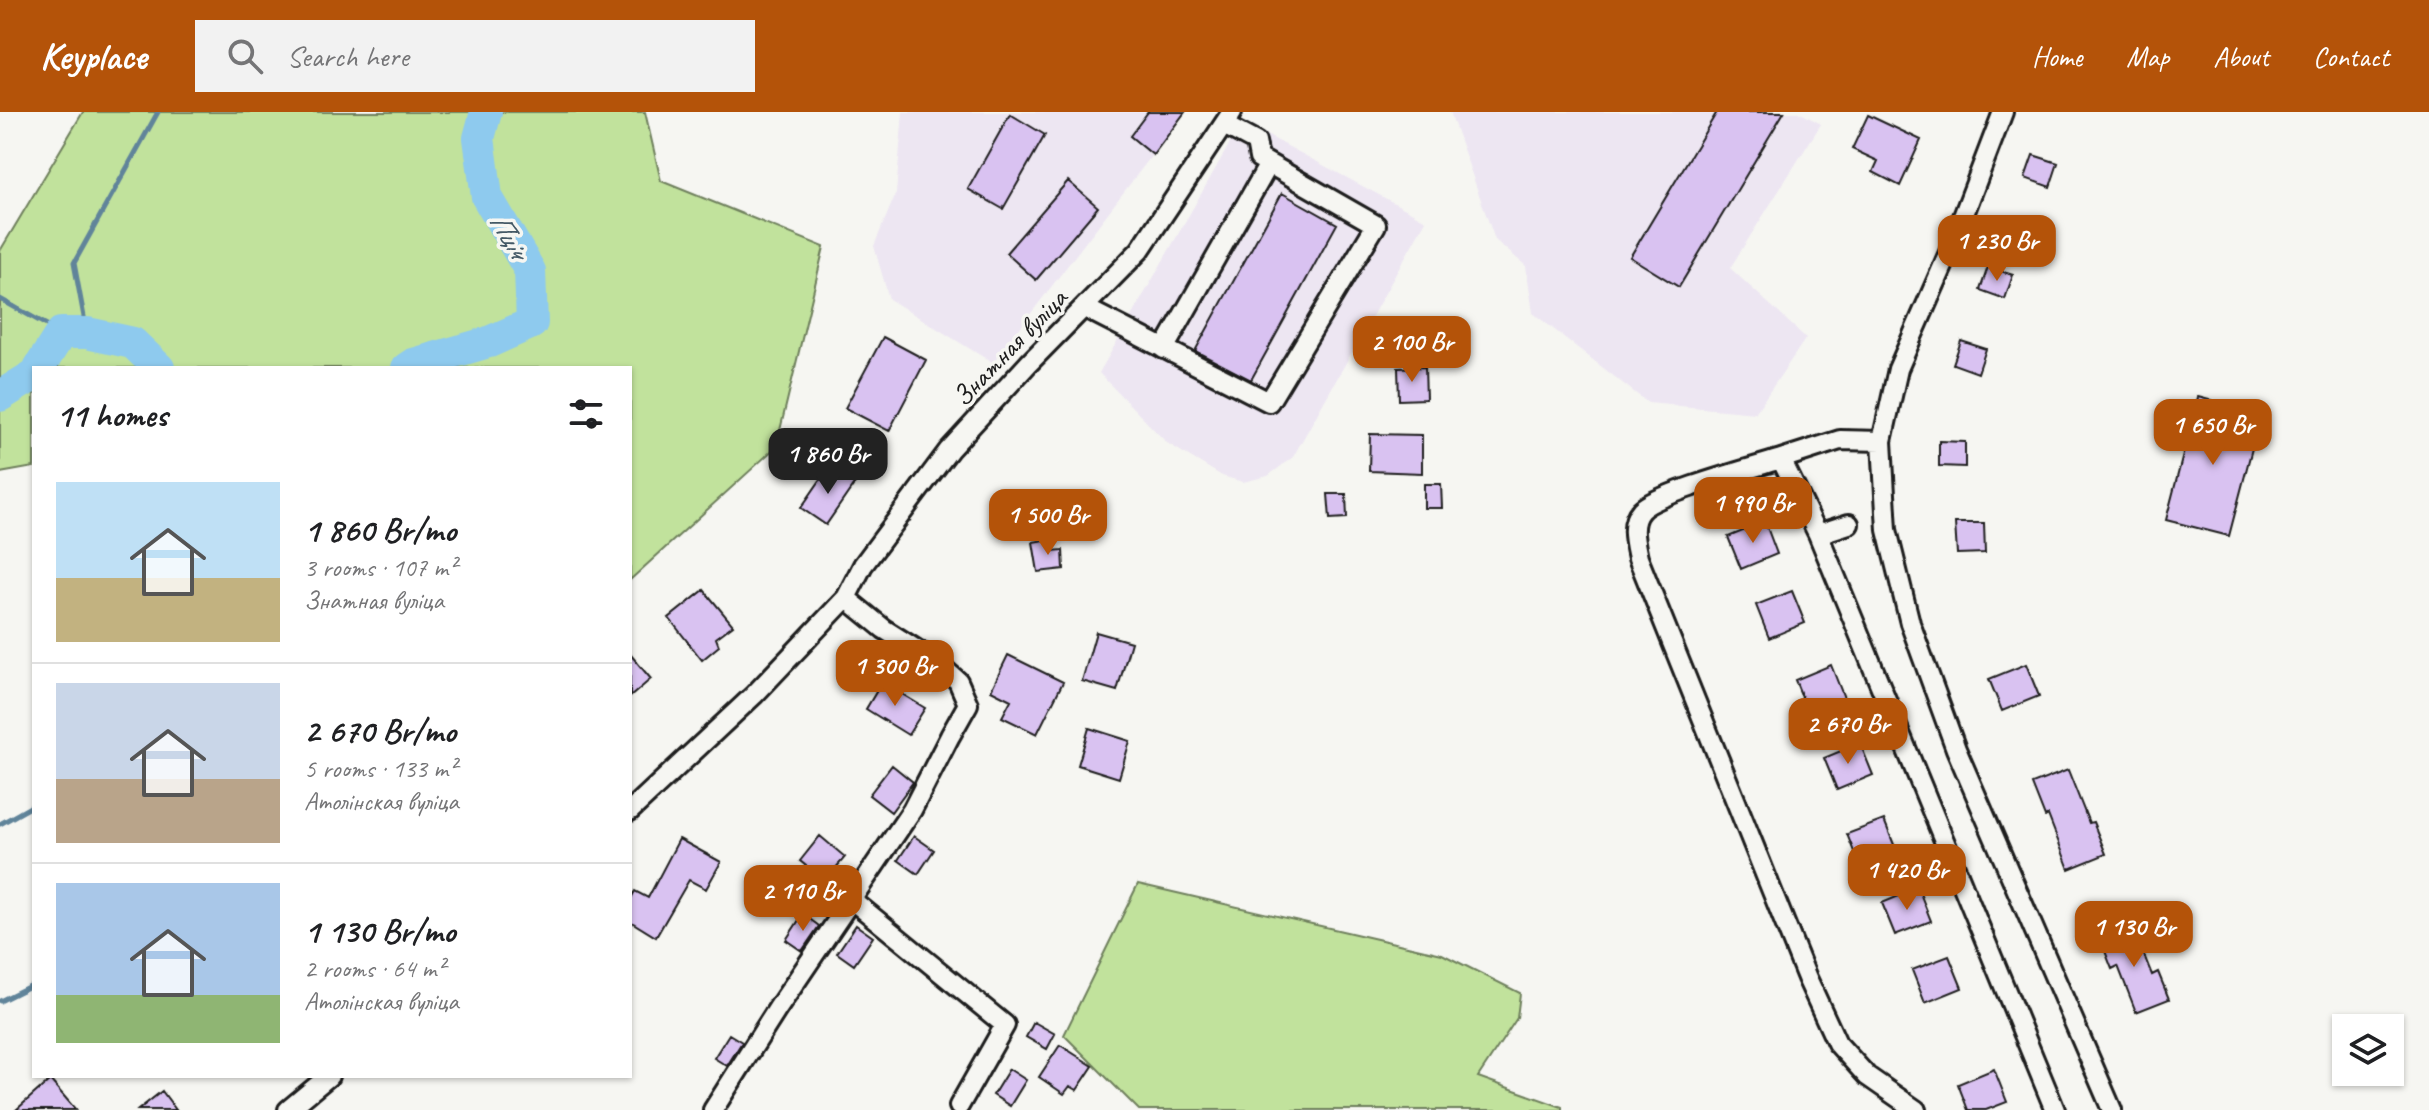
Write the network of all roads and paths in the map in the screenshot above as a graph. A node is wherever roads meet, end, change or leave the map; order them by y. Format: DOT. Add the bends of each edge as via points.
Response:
graph roads {
  1 [pos="2003,112"];
  2 [pos="1228,118"];
  3 [pos="1269,164"];
  4 [pos="1085,308"];
  5 [pos="1164,349"];
  6 [pos="1882,441"];
  7 [pos="1781,459"];
  8 [pos="1849,524"];
  9 [pos="1818,534"];
  10 [pos="846,598"];
  11 [pos="632,809"];
  12 [pos="852,900"];
  13 [pos="327,1078"];
  14 [pos="959,1106"];
  15 [pos="288,1110"];
  16 [pos="713,1110"];
  17 [pos="1916,1110"];
  18 [pos="2055,1110"];
  19 [pos="2112,1110"];
  1 -- 6 [label="street" via="1898,369"];
  2 -- 3 [label="street" via="1256,142 1259,158"];
  2 -- 4 [label="street, Знатная вуліца" via="1140,250"];
  3 -- 5 [label="street"];
  3 -- 5 [label="street" via="1376,225 1269,402"];
  4 -- 5 [label="street"];
  4 -- 10 [label="street, Знатная вуліца" via="949,450 863,565"];
  6 -- 7 [label="street" via="1840,440"];
  6 -- 19 [label="street" via="1887,530 1910,623 1956,749"];
  7 -- 9 [label="street"];
  7 -- 17 [label="street" via="1669,495 1641,510 1633,530 1638,558 1837,1043 1867,1076"];
  8 -- 9 [label="street"];
  9 -- 18 [label="street"];
  10 -- 11 [label="street, Знатная вуліца" via="754,695"];
  10 -- 12 [label="street" via="958,681 968,704 912,810"];
  12 -- 14 [label="street" via="1005,1025"];
  12 -- 16 [label="street"];
  13 -- 15 [label="street"];
}
